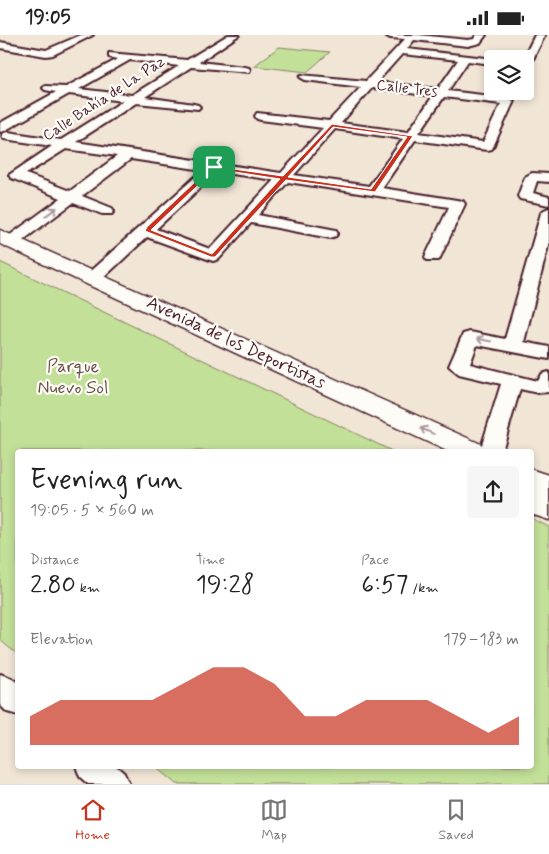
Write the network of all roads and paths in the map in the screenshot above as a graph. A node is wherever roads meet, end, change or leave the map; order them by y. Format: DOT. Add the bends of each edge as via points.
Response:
graph roads {
  1 [pos="88,35"];
  2 [pos="234,35"];
  3 [pos="390,35"];
  4 [pos="540,35"];
  5 [pos="413,36"];
  6 [pos="479,38"];
  7 [pos="0,45"];
  8 [pos="532,50"];
  9 [pos="399,51"];
  10 [pos="111,55"];
  11 [pos="128,57"];
  12 [pos="465,58"];
  13 [pos="484,60"];
  14 [pos="189,64"];
  15 [pos="245,70"];
  16 [pos="305,77"];
  17 [pos="369,85"];
  18 [pos="49,88"];
  19 [pos="67,91"];
  20 [pos="440,93"];
  21 [pos="134,99"];
  22 [pos="194,107"];
  23 [pos="261,116"];
  24 [pos="332,125"];
  25 [pos="4,132"];
  26 [pos="410,136"];
  27 [pos="64,145"];
  28 [pos="130,154"];
  29 [pos="214,167"];
  30 [pos="284,178"];
  31 [pos="549,178"];
  32 [pos="373,191"];
  33 [pos="72,197"];
  34 [pos="549,201"];
  35 [pos="107,211"];
  36 [pos="549,213"];
  37 [pos="247,218"];
  38 [pos="149,228"];
  39 [pos="330,233"];
  40 [pos="4,243"];
  41 [pos="433,257"];
  42 [pos="94,278"];
  43 [pos="117,297"];
  44 [pos="512,346"];
  45 [pos="549,353"];
  46 [pos="549,379"];
  47 [pos="512,381"];
  48 [pos="421,449"];
  49 [pos="466,449"];
  50 [pos="492,449"];
  51 [pos="534,480"];
  52 [pos="549,487"];
  53 [pos="534,502"];
  54 [pos="549,509"];
  55 [pos="0,687"];
  56 [pos="15,700"];
  1 -- 7 [label="street" via="46,53"];
  2 -- 14 [label="street, Calle Bahía de La Paz"];
  3 -- 5 [label="street"];
  4 -- 8 [label="street"];
  5 -- 6 [label="street" via="468,43"];
  5 -- 9 [label="street"];
  9 -- 12 [label="street"];
  9 -- 17 [label="street"];
  10 -- 11 [label="street"];
  11 -- 14 [label="street"];
  11 -- 19 [label="street"];
  12 -- 13 [label="street"];
  12 -- 20 [label="street"];
  14 -- 15 [label="street"];
  14 -- 21 [label="street, Calle Bahía de La Paz"];
  16 -- 17 [label="street, Calle Tres"];
  17 -- 20 [label="street, Calle Tres"];
  17 -- 24 [label="street"];
  18 -- 19 [label="street"];
  19 -- 21 [label="street"];
  19 -- 25 [label="street"];
  20 -- 26 [label="street"];
  20 -- 26 [label="street, Calle Tres" via="508,101 487,145"];
  21 -- 22 [label="street"];
  21 -- 27 [label="street, Calle Bahía de La Paz"];
  23 -- 24 [label="street"];
  24 -- 26 [label="street"];
  24 -- 30 [label="street"];
  25 -- 27 [label="street"];
  26 -- 32 [label="street"];
  27 -- 28 [label="street"];
  27 -- 33 [label="street, Calle Bahía de La Paz" via="16,175"];
  28 -- 29 [label="street"];
  28 -- 33 [label="street"];
  29 -- 30 [label="street"];
  29 -- 38 [label="street"];
  30 -- 32 [label="street"];
  30 -- 37 [label="street"];
  31 -- 34 [label="street" via="532,177 525,197"];
  32 -- 41 [label="street" via="458,204"];
  33 -- 35 [label="street"];
  40 -- 33 [label="street, one-way"];
  36 -- 44 [label="street"];
  37 -- 38 [label="street" via="213,256 152,233"];
  37 -- 39 [label="street"];
  38 -- 42 [label="street"];
  40 -- 42 [label="street, Avenida de los Deportistas"];
  40 -- 43 [label="street, Avenida de los Deportistas"];
  42 -- 43 [label="street, Avenida de los Deportistas"];
  43 -- 48 [label="street, Avenida de los Deportistas"];
  49 -- 43 [label="street, Avenida de los Deportistas, one-way"];
  44 -- 45 [label="street"];
  44 -- 47 [label="street, one-way" via="470,338 459,366"];
  46 -- 47 [label="street" via="545,387"];
  47 -- 50 [label="street"];
  51 -- 52 [label="street"];
  53 -- 54 [label="street"];
  55 -- 56 [label="street"];
}
